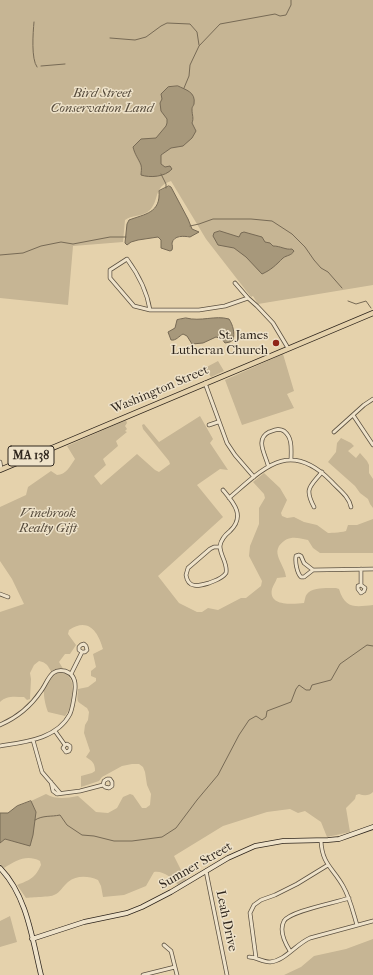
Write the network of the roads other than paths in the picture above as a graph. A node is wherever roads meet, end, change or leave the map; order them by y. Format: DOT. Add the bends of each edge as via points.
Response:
graph roads {
  1 [pos="235,283"];
  2 [pos="248,298"];
  3 [pos="150,310"];
  4 [pos="373,313"];
  5 [pos="288,348"];
  6 [pos="205,383"];
  7 [pos="373,399"];
  8 [pos="353,415"];
  9 [pos="218,422"];
  10 [pos="209,425"];
  11 [pos="334,432"];
  12 [pos="373,445"];
  13 [pos="291,460"];
  14 [pos="0,462"];
  15 [pos="268,465"];
  16 [pos="0,469"];
  17 [pos="322,472"];
  18 [pos="254,477"];
  19 [pos="223,490"];
  20 [pos="230,498"];
  21 [pos="314,507"];
  22 [pos="351,507"];
  23 [pos="220,547"];
  24 [pos="361,569"];
  25 [pos="373,569"];
  26 [pos="313,570"];
  27 [pos="361,585"];
  28 [pos="0,594"];
  29 [pos="8,597"];
  30 [pos="82,652"];
  31 [pos="71,674"];
  32 [pos="0,725"];
  33 [pos="55,731"];
  34 [pos="33,740"];
  35 [pos="64,745"];
  36 [pos="0,746"];
  37 [pos="103,785"];
  38 [pos="373,827"];
  39 [pos="321,841"];
  40 [pos="328,865"];
  41 [pos="0,868"];
  42 [pos="206,871"];
  43 [pos="349,898"];
  44 [pos="373,921"];
  45 [pos="356,925"];
  46 [pos="32,939"];
  47 [pos="164,945"];
  48 [pos="290,951"];
  49 [pos="249,957"];
  50 [pos="256,958"];
  51 [pos="175,967"];
  52 [pos="41,975"];
  53 [pos="143,975"];
  54 [pos="177,975"];
  55 [pos="227,975"];
  1 -- 2 [label="street"];
  2 -- 3 [label="street" via="225,306 199,310"];
  2 -- 5 [label="street" via="273,323"];
  3 -- 3 [label="street" via="134,306 110,278 110,270 127,259 137,274"];
  4 -- 5 [label="main road, Washington Street / MA 138"];
  5 -- 6 [label="main road, Washington Street / MA 138"];
  6 -- 9 [label="street"];
  6 -- 16 [label="main road, Washington Street / MA 138"];
  7 -- 8 [label="street"];
  8 -- 11 [label="street"];
  8 -- 12 [label="street"];
  9 -- 10 [label="street"];
  9 -- 18 [label="street" via="229,447"];
  13 -- 15 [label="street"];
  13 -- 15 [label="street" via="289,436 284,431 276,429 266,434 261,441"];
  13 -- 17 [label="street" via="305,462"];
  14 -- 16 [label="street"];
  15 -- 18 [label="street"];
  17 -- 21 [label="street" via="309,490"];
  17 -- 22 [label="street" via="348,499"];
  18 -- 20 [label="street"];
  19 -- 20 [label="street"];
  20 -- 23 [label="street" via="237,509 238,518"];
  23 -- 23 [label="street" via="227,566 224,577 199,586 190,584 186,575 188,568 211,548"];
  24 -- 25 [label="street"];
  24 -- 26 [label="street"];
  24 -- 27 [label="street"];
  26 -- 26 [label="street" via="304,563 301,556 296,556 300,577"];
  28 -- 29 [label="street"];
  30 -- 31 [label="street"];
  31 -- 32 [label="street" via="61,670 53,673 39,695 25,710"];
  31 -- 33 [label="street" via="75,683 72,708 67,720"];
  33 -- 34 [label="street"];
  33 -- 35 [label="street"];
  34 -- 36 [label="street"];
  34 -- 37 [label="street" via="42,772 60,793"];
  38 -- 39 [label="main road, Sumner Street"];
  39 -- 40 [label="street" via="322,853"];
  39 -- 42 [label="main road, Sumner Street" via="283,841 255,846"];
  40 -- 43 [label="street"];
  40 -- 50 [label="street" via="292,887 254,905 250,913"];
  41 -- 46 [label="main road" via="18,892"];
  42 -- 46 [label="main road, Sumner Street" via="154,902 133,911 84,922"];
  42 -- 55 [label="street, Leah Drive"];
  43 -- 45 [label="street"];
  43 -- 48 [label="street" via="299,912 286,919 283,937"];
  44 -- 45 [label="street"];
  45 -- 48 [label="street" via="310,938"];
  46 -- 52 [label="main road"];
  47 -- 51 [label="street" via="171,951"];
  48 -- 50 [label="street" via="277,961 269,962"];
  49 -- 50 [label="street"];
  51 -- 53 [label="street"];
  51 -- 54 [label="street"];
}
